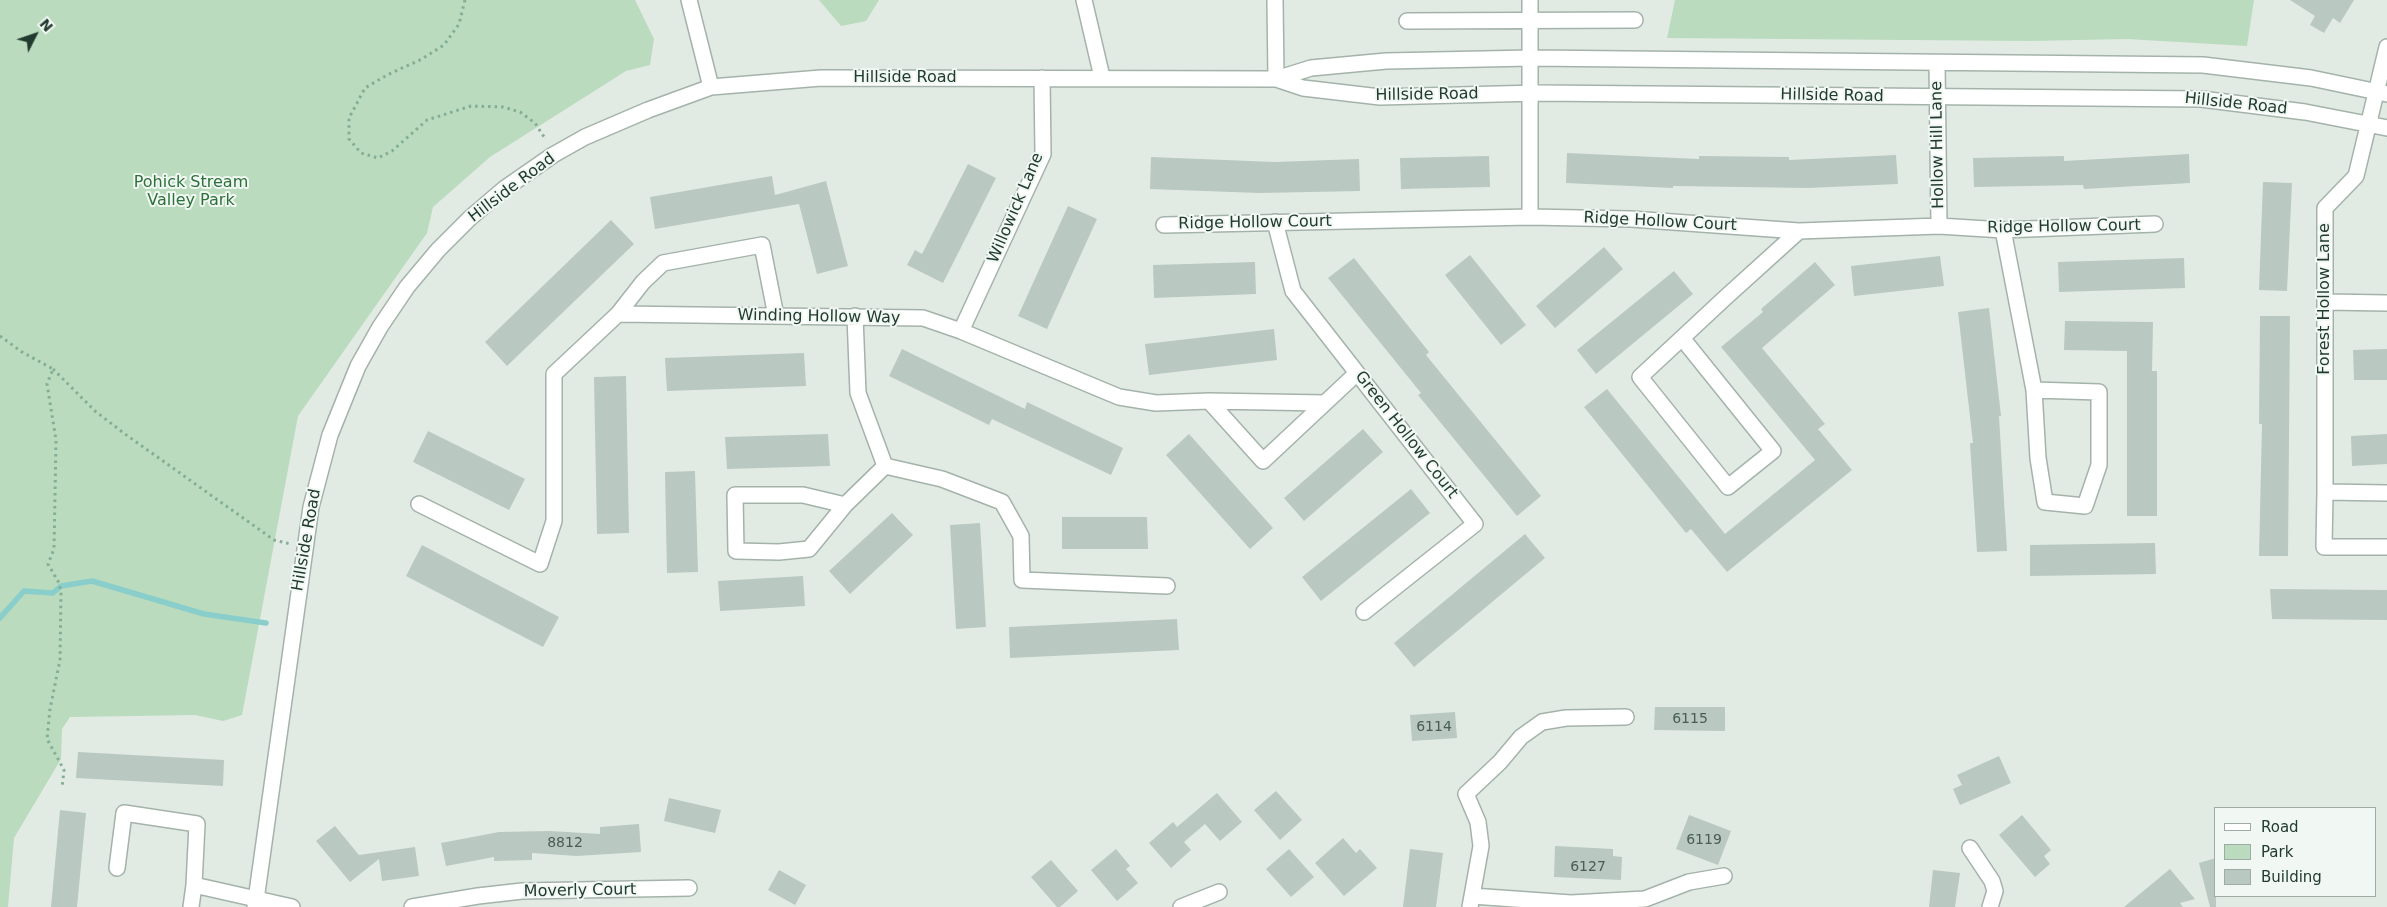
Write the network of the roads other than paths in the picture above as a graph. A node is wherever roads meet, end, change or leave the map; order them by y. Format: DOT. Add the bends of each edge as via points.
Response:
graph roads {
  1 [pos="689,0"];
  2 [pos="1084,0"];
  3 [pos="1275,0"];
  4 [pos="1530,0"];
  5 [pos="1636,20"];
  6 [pos="1407,21"];
  7 [pos="1531,21"];
  8 [pos="2387,46"];
  9 [pos="1531,58"];
  10 [pos="1937,63"];
  11 [pos="1102,77"];
  12 [pos="1042,78"];
  13 [pos="1276,79"];
  14 [pos="711,86"];
  15 [pos="1531,93"];
  16 [pos="2382,93"];
  17 [pos="1938,96"];
  18 [pos="2369,125"];
  19 [pos="2387,128"];
  20 [pos="1530,217"];
  21 [pos="1275,222"];
  22 [pos="1164,224"];
  23 [pos="2155,224"];
  24 [pos="1939,226"];
  25 [pos="2003,230"];
  26 [pos="1799,231"];
  27 [pos="2325,302"];
  28 [pos="2387,303"];
  29 [pos="618,314"];
  30 [pos="776,316"];
  31 [pos="855,316"];
  32 [pos="961,331"];
  33 [pos="1682,338"];
  34 [pos="1357,373"];
  35 [pos="2034,390"];
  36 [pos="1209,401"];
  37 [pos="1325,403"];
  38 [pos="886,466"];
  39 [pos="2325,492"];
  40 [pos="2387,493"];
  41 [pos="420,504"];
  42 [pos="845,505"];
  43 [pos="2387,547"];
  44 [pos="1167,586"];
  45 [pos="1364,612"];
  46 [pos="1626,717"];
  47 [pos="1970,848"];
  48 [pos="117,868"];
  49 [pos="1724,876"];
  50 [pos="194,884"];
  51 [pos="689,888"];
  52 [pos="1219,892"];
  53 [pos="1471,902"];
  54 [pos="256,903"];
  55 [pos="191,907"];
  56 [pos="292,907"];
  57 [pos="412,907"];
  58 [pos="1181,907"];
  59 [pos="1990,907"];
  1 -- 14 [label="street"];
  2 -- 11 [label="street"];
  3 -- 13 [label="street"];
  4 -- 7 [label="street"];
  5 -- 7 [label="street"];
  6 -- 7 [label="street"];
  7 -- 9 [label="street"];
  8 -- 16 [label="street, Forest Hollow Lane"];
  9 -- 10 [label="street, Hillside Road"];
  9 -- 13 [label="street, Hillside Road" via="1386,61 1311,68"];
  9 -- 15 [label="street"];
  10 -- 16 [label="street, Hillside Road" via="2203,65 2302,77"];
  10 -- 17 [label="street, Hollow Hill Lane"];
  11 -- 12 [label="street, Hillside Road"];
  11 -- 13 [label="street, Hillside Road"];
  12 -- 14 [label="street, Hillside Road" via="821,78"];
  12 -- 32 [label="street, Willowick Lane" via="1043,154"];
  13 -- 15 [label="street, Hillside Road" via="1303,88 1380,97"];
  14 -- 54 [label="street, Hillside Road" via="585,137 504,189 438,250 380,327 358,366 330,435 311,508"];
  15 -- 17 [label="street, Hillside Road"];
  15 -- 20 [label="street"];
  16 -- 18 [label="street, Forest Hollow Lane"];
  17 -- 18 [label="street, Hillside Road" via="2201,99 2305,112"];
  17 -- 24 [label="street, Hollow Hill Lane"];
  18 -- 19 [label="street, Hillside Road"];
  18 -- 27 [label="street, Forest Hollow Lane" via="2356,176 2325,208"];
  20 -- 21 [label="street, Ridge Hollow Court"];
  20 -- 26 [label="street, Ridge Hollow Court" via="1631,219"];
  21 -- 22 [label="street, Ridge Hollow Court"];
  21 -- 34 [label="street, Green Hollow Court" via="1293,292"];
  23 -- 25 [label="street, Ridge Hollow Court"];
  24 -- 25 [label="street, Ridge Hollow Court"];
  24 -- 26 [label="street, Ridge Hollow Court"];
  25 -- 35 [label="street"];
  26 -- 33 [label="street"];
  27 -- 28 [label="street"];
  27 -- 39 [label="street, Forest Hollow Lane"];
  29 -- 30 [label="street, Winding Hollow Way"];
  29 -- 30 [label="street" via="663,263 762,245"];
  29 -- 41 [label="street" via="554,374 554,521 540,564"];
  30 -- 31 [label="street, Winding Hollow Way"];
  31 -- 32 [label="street, Winding Hollow Way" via="923,318"];
  31 -- 38 [label="street" via="858,394"];
  32 -- 36 [label="street, Winding Hollow Way" via="1119,397 1156,403"];
  33 -- 33 [label="street" via="1640,377 1728,487 1773,451"];
  34 -- 37 [label="street"];
  34 -- 45 [label="street, Green Hollow Court" via="1475,524"];
  35 -- 35 [label="street" via="2038,458 2045,502 2085,506 2099,465 2099,392"];
  36 -- 37 [label="street, Winding Hollow Way"];
  36 -- 37 [label="street" via="1263,460"];
  38 -- 42 [label="street"];
  38 -- 44 [label="street" via="942,479 1002,502 1021,536 1022,580"];
  39 -- 40 [label="street"];
  39 -- 43 [label="street, Forest Hollow Lane" via="2324,547"];
  42 -- 42 [label="street" via="809,550 736,550 736,495 803,495"];
  46 -- 53 [label="street" via="1566,718 1542,722 1521,737 1466,794 1478,822 1481,846"];
  47 -- 59 [label="street" via="1992,881 1995,891"];
  48 -- 50 [label="street" via="124,814 197,824"];
  49 -- 53 [label="street" via="1689,882 1646,899 1572,903"];
  50 -- 54 [label="street"];
  50 -- 55 [label="street"];
  51 -- 57 [label="street, Moverly Court" via="522,891"];
  52 -- 58 [label="street"];
  54 -- 56 [label="street"];
}
